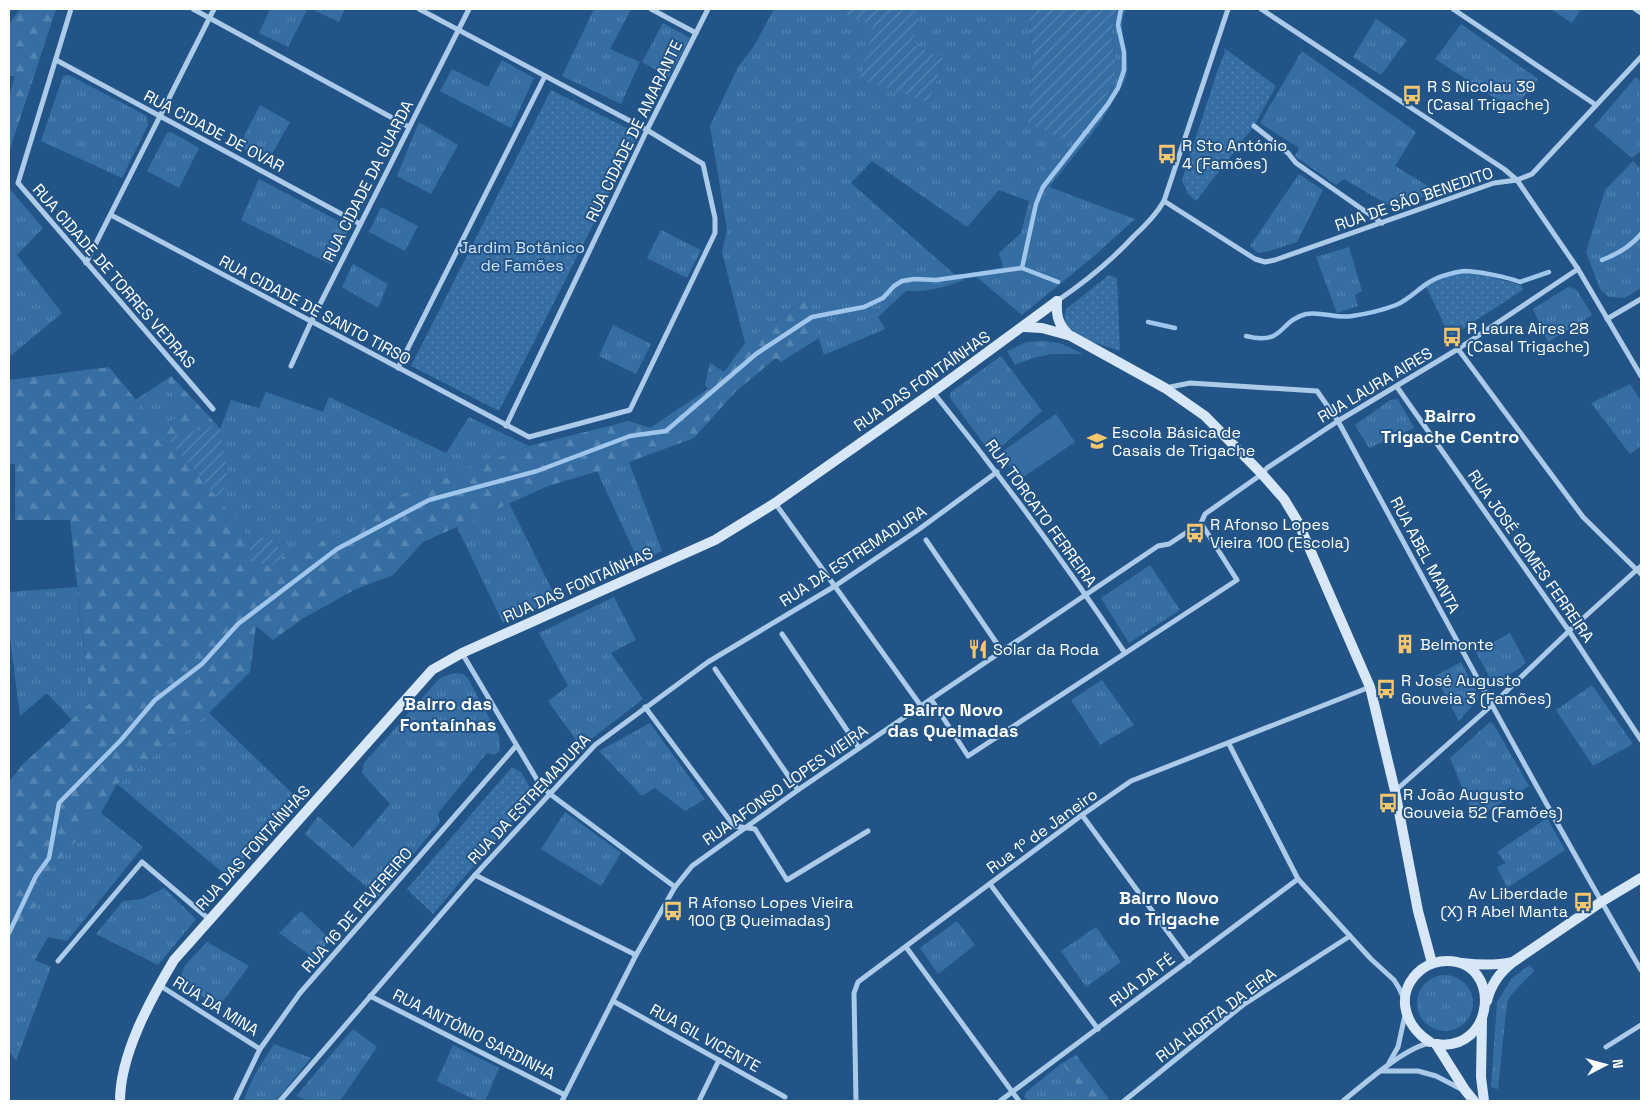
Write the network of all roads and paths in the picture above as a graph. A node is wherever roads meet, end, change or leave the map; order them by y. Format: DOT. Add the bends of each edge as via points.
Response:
graph roads {
  1 [pos="71,9"];
  2 [pos="193,9"];
  3 [pos="214,9"];
  4 [pos="419,9"];
  5 [pos="468,9"];
  6 [pos="650,9"];
  7 [pos="708,9"];
  8 [pos="1228,9"];
  9 [pos="1261,9"];
  10 [pos="1453,9"];
  11 [pos="1635,9"];
  12 [pos="1641,13"];
  13 [pos="209,18"];
  14 [pos="458,30"];
  15 [pos="696,33"];
  16 [pos="1641,57"];
  17 [pos="56,60"];
  18 [pos="545,76"];
  19 [pos="1596,105"];
  20 [pos="160,117"];
  21 [pos="1254,126"];
  22 [pos="409,127"];
  23 [pos="647,130"];
  24 [pos="1517,180"];
  25 [pos="1164,201"];
  26 [pos="111,215"];
  27 [pos="1382,223"];
  28 [pos="360,224"];
  29 [pos="86,263"];
  30 [pos="1578,270"];
  31 [pos="1641,299"];
  32 [pos="1057,301"];
  33 [pos="1607,319"];
  34 [pos="311,322"];
  35 [pos="1024,327"];
  36 [pos="1071,336"];
  37 [pos="1458,349"];
  38 [pos="291,366"];
  39 [pos="398,368"];
  40 [pos="1641,376"];
  41 [pos="1397,387"];
  42 [pos="1165,388"];
  43 [pos="933,392"];
  44 [pos="213,409"];
  45 [pos="1338,422"];
  46 [pos="506,426"];
  47 [pos="997,472"];
  48 [pos="1262,474"];
  49 [pos="775,503"];
  50 [pos="1201,523"];
  51 [pos="926,540"];
  52 [pos="1640,570"];
  53 [pos="835,586"];
  54 [pos="1086,595"];
  55 [pos="1569,631"];
  56 [pos="782,634"];
  57 [pos="1002,651"];
  58 [pos="462,653"];
  59 [pos="1125,653"];
  60 [pos="715,669"];
  61 [pos="1370,687"];
  62 [pos="931,699"];
  63 [pos="1492,705"];
  64 [pos="921,706"];
  65 [pos="645,707"];
  66 [pos="1641,740"];
  67 [pos="1229,744"];
  68 [pos="516,746"];
  69 [pos="859,748"];
  70 [pos="798,790"];
  71 [pos="1396,791"];
  72 [pos="550,794"];
  73 [pos="1082,815"];
  74 [pos="746,827"];
  75 [pos="868,831"];
  76 [pos="475,876"];
  77 [pos="1641,878"];
  78 [pos="1298,879"];
  79 [pos="990,884"];
  80 [pos="675,887"];
  81 [pos="1601,902"];
  82 [pos="210,920"];
  83 [pos="1350,936"];
  84 [pos="906,947"];
  85 [pos="636,955"];
  86 [pos="58,961"];
  87 [pos="1188,961"];
  88 [pos="1513,962"];
  89 [pos="1462,963"];
  90 [pos="1432,964"];
  91 [pos="1641,970"];
  92 [pos="159,985"];
  93 [pos="370,996"];
  94 [pos="613,1001"];
  95 [pos="1405,1006"];
  96 [pos="1485,1008"];
  97 [pos="1482,1019"];
  98 [pos="1641,1025"];
  99 [pos="1098,1029"];
  100 [pos="1433,1043"];
  101 [pos="1606,1047"];
  102 [pos="260,1049"];
  103 [pos="718,1060"];
  104 [pos="1389,1064"];
  105 [pos="1380,1071"];
  106 [pos="1465,1090"];
  107 [pos="1013,1092"];
  108 [pos="566,1095"];
  109 [pos="785,1097"];
  110 [pos="120,1101"];
  111 [pos="235,1101"];
  112 [pos="280,1101"];
  113 [pos="562,1101"];
  114 [pos="699,1101"];
  115 [pos="856,1101"];
  116 [pos="1000,1101"];
  117 [pos="1019,1101"];
  118 [pos="1124,1101"];
  119 [pos="1343,1101"];
  120 [pos="1474,1101"];
  121 [pos="1484,1101"];
  1 -- 17 [label="street, RUA CIDADE DE TORRES VEDRAS"];
  2 -- 13 [label="street"];
  3 -- 13 [label="street"];
  4 -- 14 [label="street, RUA CIDADE DE SANTO TIRSO"];
  5 -- 14 [label="street, RUA CIDADE DA GUARDA"];
  6 -- 15 [label="street"];
  7 -- 15 [label="street, RUA CIDADE DE AMARANTE"];
  8 -- 25 [label="street, RUA DAS FONTAÍNHAS"];
  9 -- 24 [label="street"];
  10 -- 19 [label="street"];
  11 -- 12 [label="street"];
  13 -- 20 [label="street"];
  13 -- 22 [label="street"];
  14 -- 18 [label="street, RUA CIDADE DE SANTO TIRSO"];
  14 -- 22 [label="street, RUA CIDADE DA GUARDA"];
  15 -- 23 [label="street, RUA CIDADE DE AMARANTE"];
  16 -- 19 [label="street, RUA DE SÃO BENEDITO"];
  17 -- 20 [label="street, RUA CIDADE DE OVAR"];
  17 -- 29 [label="street, RUA CIDADE DE TORRES VEDRAS" via="18,183"];
  18 -- 23 [label="street, RUA CIDADE DE SANTO TIRSO"];
  18 -- 39 [label="street"];
  19 -- 24 [label="street, RUA DE SÃO BENEDITO" via="1532,174"];
  20 -- 26 [label="street"];
  20 -- 28 [label="street, RUA CIDADE DE OVAR"];
  21 -- 27 [label="street" via="1296,162"];
  22 -- 28 [label="street, RUA CIDADE DA GUARDA"];
  23 -- 46 [label="street, RUA CIDADE DE AMARANTE"];
  23 -- 46 [label="street, RUA CIDADE DE SANTO TIRSO" via="703,164 715,218 715,234 630,410 529,437"];
  24 -- 27 [label="street, RUA DE SÃO BENEDITO" via="1494,183"];
  24 -- 30 [label="street"];
  25 -- 27 [label="street, RUA DE SÃO BENEDITO" via="1246,254 1265,262"];
  25 -- 32 [label="street, RUA DAS FONTAÍNHAS" via="1157,213 1115,256"];
  26 -- 29 [label="street"];
  26 -- 34 [label="street, RUA CIDADE DE SANTO TIRSO"];
  28 -- 34 [label="street, RUA CIDADE DA GUARDA"];
  29 -- 44 [label="street, RUA CIDADE DE TORRES VEDRAS"];
  30 -- 33 [label="street"];
  30 -- 37 [label="street, RUA LAURA AIRES"];
  31 -- 33 [label="street"];
  32 -- 35 [label="street, RUA DAS FONTAÍNHAS"];
  32 -- 36 [label="street" via="1062,328"];
  33 -- 40 [label="street"];
  34 -- 38 [label="street, RUA CIDADE DA GUARDA"];
  34 -- 39 [label="street, RUA CIDADE DE SANTO TIRSO"];
  35 -- 36 [label="street"];
  35 -- 43 [label="street, RUA DAS FONTAÍNHAS"];
  36 -- 42 [label="street"];
  37 -- 41 [label="street, RUA LAURA AIRES"];
  37 -- 52 [label="street" via="1583,517"];
  39 -- 46 [label="street, RUA CIDADE DE SANTO TIRSO"];
  41 -- 45 [label="street, RUA LAURA AIRES"];
  41 -- 55 [label="street, RUA JOSÉ GOMES FERREIRA"];
  42 -- 45 [label="street, RUA ABEL MANTA" via="1190,383 1317,391"];
  42 -- 48 [label="street" via="1206,416"];
  43 -- 47 [label="street, RUA TORCATO FERREIRA"];
  43 -- 49 [label="street, RUA DAS FONTAÍNHAS"];
  45 -- 48 [label="street, RUA LAURA AIRES"];
  45 -- 63 [label="street, RUA ABEL MANTA"];
  47 -- 53 [label="street, RUA DA ESTREMADURA"];
  47 -- 54 [label="street, RUA TORCATO FERREIRA"];
  48 -- 50 [label="street, RUA AFONSO LOPES VIEIRA" via="1205,514"];
  48 -- 61 [label="street" via="1284,499 1298,522"];
  49 -- 53 [label="street"];
  49 -- 58 [label="street, RUA DAS FONTAÍNHAS" via="715,540"];
  50 -- 54 [label="street, RUA AFONSO LOPES VIEIRA" via="1169,544 1158,546"];
  50 -- 59 [label="street" via="1237,580"];
  51 -- 57 [label="street"];
  52 -- 55 [label="street"];
  53 -- 64 [label="street"];
  53 -- 65 [label="street, RUA DA ESTREMADURA" via="708,662"];
  54 -- 57 [label="street, RUA AFONSO LOPES VIEIRA"];
  54 -- 59 [label="street, RUA TORCATO FERREIRA"];
  55 -- 63 [label="street"];
  55 -- 66 [label="street, RUA JOSÉ GOMES FERREIRA"];
  56 -- 69 [label="street"];
  57 -- 62 [label="street, RUA AFONSO LOPES VIEIRA"];
  58 -- 68 [label="street"];
  58 -- 82 [label="street, RUA DAS FONTAÍNHAS" via="432,670"];
  59 -- 62 [label="street" via="968,756"];
  60 -- 70 [label="street"];
  61 -- 67 [label="street, Rua 1º de Janeiro"];
  61 -- 71 [label="street"];
  62 -- 64 [label="street, RUA AFONSO LOPES VIEIRA"];
  63 -- 71 [label="street"];
  63 -- 81 [label="street, RUA ABEL MANTA"];
  64 -- 69 [label="street, RUA AFONSO LOPES VIEIRA"];
  65 -- 72 [label="street, RUA DA ESTREMADURA" via="595,745"];
  65 -- 74 [label="street" via="734,826"];
  67 -- 73 [label="street, Rua 1º de Janeiro" via="1131,781"];
  67 -- 78 [label="street"];
  68 -- 72 [label="street" via="539,783"];
  68 -- 102 [label="street, RUA 16 DE FEVEREIRO" via="300,994"];
  69 -- 70 [label="street, RUA AFONSO LOPES VIEIRA"];
  70 -- 74 [label="street, RUA AFONSO LOPES VIEIRA"];
  71 -- 90 [label="street" via="1418,910"];
  72 -- 76 [label="street, RUA DA ESTREMADURA"];
  72 -- 80 [label="street"];
  73 -- 79 [label="street, Rua 1º de Janeiro"];
  73 -- 87 [label="street"];
  74 -- 75 [label="street" via="755,830 786,880"];
  74 -- 80 [label="street, RUA AFONSO LOPES VIEIRA" via="692,866"];
  76 -- 85 [label="street"];
  76 -- 93 [label="street, RUA DA ESTREMADURA"];
  77 -- 81 [label="street"];
  78 -- 83 [label="street"];
  78 -- 87 [label="street, RUA DA FÉ"];
  79 -- 84 [label="street, Rua 1º de Janeiro"];
  79 -- 99 [label="street"];
  80 -- 85 [label="street, RUA AFONSO LOPES VIEIRA"];
  81 -- 88 [label="street"];
  81 -- 91 [label="street, RUA ABEL MANTA"];
  82 -- 86 [label="street" via="142,862"];
  82 -- 92 [label="street, RUA DAS FONTAÍNHAS" via="174,960"];
  83 -- 95 [label="street" via="1394,980"];
  83 -- 118 [label="street, RUA HORTA DA EIRA" via="1243,1005"];
  84 -- 107 [label="street"];
  84 -- 115 [label="street, Rua 1º de Janeiro" via="858,982 854,993"];
  85 -- 94 [label="street, RUA AFONSO LOPES VIEIRA"];
  87 -- 99 [label="street, RUA DA FÉ"];
  88 -- 89 [label="street"];
  88 -- 96 [label="street" via="1494,981"];
  89 -- 90 [label="street" via="1442,961"];
  89 -- 96 [label="street" via="1478,977"];
  90 -- 95 [label="street" via="1416,974 1407,991"];
  92 -- 102 [label="street, RUA DA MINA"];
  92 -- 110 [label="street, RUA DAS FONTAÍNHAS" via="130,1048"];
  93 -- 108 [label="street, RUA ANTÓNIO SARDINHA"];
  93 -- 112 [label="street, RUA DA ESTREMADURA"];
  94 -- 103 [label="street, RUA GIL VICENTE"];
  94 -- 108 [label="street, RUA AFONSO LOPES VIEIRA"];
  95 -- 100 [label="street" via="1414,1030"];
  95 -- 104 [label="street" via="1398,1047"];
  96 -- 97 [label="street"];
  97 -- 100 [label="street" via="1467,1039 1449,1045"];
  97 -- 121 [label="street"];
  98 -- 101 [label="street"];
  99 -- 107 [label="street, RUA DA FÉ"];
  100 -- 104 [label="street"];
  100 -- 106 [label="street"];
  102 -- 111 [label="street, RUA 16 DE FEVEREIRO"];
  103 -- 109 [label="street, RUA GIL VICENTE"];
  103 -- 114 [label="street"];
  104 -- 105 [label="street"];
  105 -- 106 [label="street" via="1418,1071"];
  105 -- 119 [label="street"];
  106 -- 120 [label="street"];
  107 -- 116 [label="street, RUA DA FÉ"];
  107 -- 117 [label="street"];
  108 -- 113 [label="street, RUA AFONSO LOPES VIEIRA"];
}
